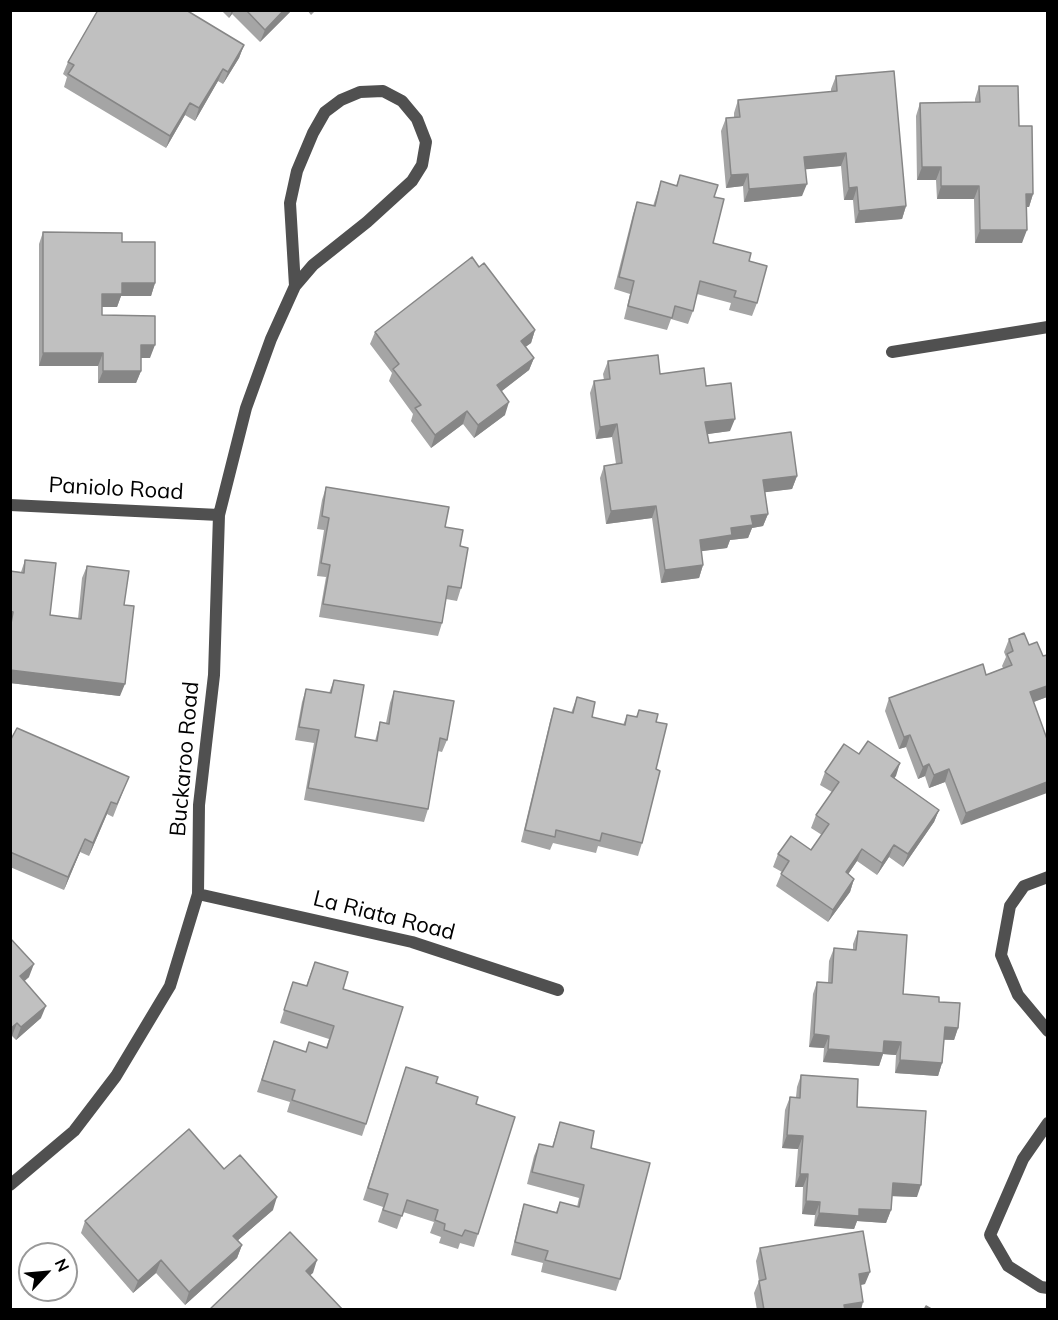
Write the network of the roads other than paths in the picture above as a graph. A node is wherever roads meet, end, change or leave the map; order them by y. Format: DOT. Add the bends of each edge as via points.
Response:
graph roads {
  1 [pos="295,286"];
  2 [pos="1047,327"];
  3 [pos="892,352"];
  4 [pos="10,506"];
  5 [pos="219,515"];
  6 [pos="1047,877"];
  7 [pos="198,894"];
  8 [pos="558,990"];
  9 [pos="1047,1031"];
  10 [pos="1047,1123"];
  11 [pos="10,1185"];
  12 [pos="1047,1288"];
  1 -- 1 [label="street, Buckaroo Road" via="290,203 297,171 313,133 325,112 340,100 360,92 383,91 402,101 417,119 426,142 422,165 412,181 313,265"];
  1 -- 5 [label="street, Buckaroo Road" via="246,408"];
  2 -- 3 [label="street"];
  4 -- 5 [label="street, Paniolo Road"];
  5 -- 7 [label="street, Buckaroo Road" via="214,675 199,805"];
  6 -- 9 [label="street" via="1024,886 1010,906 1000,955 1018,995"];
  7 -- 8 [label="street, La Riata Road" via="412,942"];
  7 -- 11 [label="street, Buckaroo Road" via="170,986 116,1076 74,1131"];
  10 -- 12 [label="street" via="1023,1159 990,1235 1008,1266"];
}
